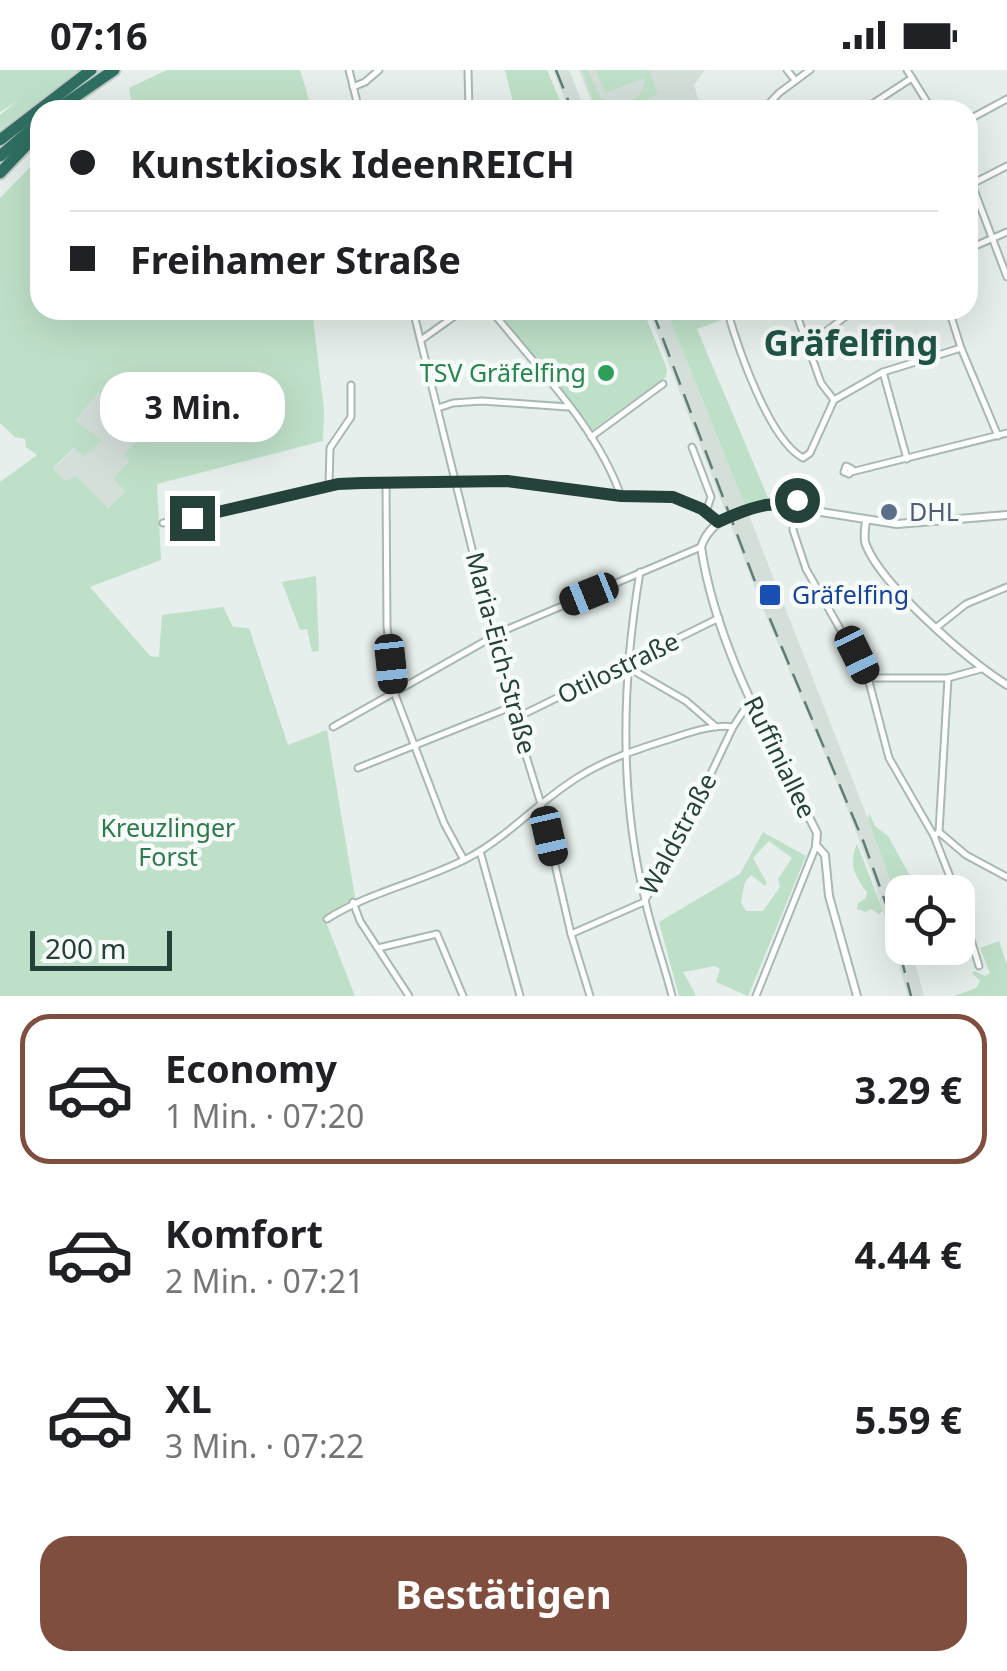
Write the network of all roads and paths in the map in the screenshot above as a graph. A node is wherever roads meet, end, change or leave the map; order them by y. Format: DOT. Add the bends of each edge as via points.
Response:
graph roads {
  1 [pos="91,70"];
  2 [pos="114,70"];
  3 [pos="349,70"];
  4 [pos="378,70"];
  5 [pos="468,70"];
  6 [pos="788,70"];
  7 [pos="810,70"];
  8 [pos="907,70"];
  9 [pos="912,78"];
  10 [pos="796,80"];
  11 [pos="353,87"];
  12 [pos="1007,98"];
  13 [pos="52,100"];
  14 [pos="71,100"];
  15 [pos="357,100"];
  16 [pos="468,100"];
  17 [pos="775,100"];
  18 [pos="878,100"];
  19 [pos="926,100"];
  20 [pos="978,114"];
  21 [pos="30,117"];
  22 [pos="30,130"];
  23 [pos="0,140"];
  24 [pos="30,142"];
  25 [pos="0,156"];
  26 [pos="1007,166"];
  27 [pos="0,174"];
  28 [pos="978,181"];
  29 [pos="978,204"];
  30 [pos="1007,232"];
  31 [pos="992,237"];
  32 [pos="978,245"];
  33 [pos="1007,277"];
  34 [pos="416,320"];
  35 [pos="449,320"];
  36 [pos="499,320"];
  37 [pos="730,320"];
  38 [pos="798,320"];
  39 [pos="841,320"];
  40 [pos="952,320"];
  41 [pos="421,340"];
  42 [pos="807,346"];
  43 [pos="961,348"];
  44 [pos="883,372"];
  45 [pos="663,384"];
  46 [pos="352,385"];
  47 [pos="834,400"];
  48 [pos="568,407"];
  49 [pos="438,408"];
  50 [pos="1007,433"];
  51 [pos="998,436"];
  52 [pos="591,437"];
  53 [pos="692,447"];
  54 [pos="907,459"];
  55 [pos="852,472"];
  56 [pos="457,482"];
  57 [pos="386,483"];
  58 [pos="329,486"];
  59 [pos="621,496"];
  60 [pos="788,506"];
  61 [pos="802,509"];
  62 [pos="706,512"];
  63 [pos="793,514"];
  64 [pos="1007,515"];
  65 [pos="866,521"];
  66 [pos="718,522"];
  67 [pos="164,524"];
  68 [pos="701,547"];
  69 [pos="640,572"];
  70 [pos="1007,587"];
  71 [pos="719,618"];
  72 [pos="938,627"];
  73 [pos="496,636"];
  74 [pos="626,666"];
  75 [pos="982,669"];
  76 [pos="868,678"];
  77 [pos="948,678"];
  78 [pos="1007,684"];
  79 [pos="394,692"];
  80 [pos="752,699"];
  81 [pos="512,707"];
  82 [pos="516,718"];
  83 [pos="333,727"];
  84 [pos="716,727"];
  85 [pos="733,728"];
  86 [pos="414,744"];
  87 [pos="627,752"];
  88 [pos="358,768"];
  89 [pos="541,804"];
  90 [pos="937,834"];
  91 [pos="816,845"];
  92 [pos="480,851"];
  93 [pos="464,860"];
  94 [pos="950,875"];
  95 [pos="1007,877"];
  96 [pos="644,900"];
  97 [pos="354,902"];
  98 [pos="327,919"];
  99 [pos="572,934"];
  100 [pos="378,948"];
  101 [pos="975,956"];
  102 [pos="978,966"];
  103 [pos="409,996"];
  104 [pos="462,996"];
  105 [pos="520,996"];
  106 [pos="590,996"];
  107 [pos="672,996"];
  108 [pos="756,996"];
  109 [pos="857,996"];
  1 -- 13 [label="highway"];
  2 -- 14 [label="highway"];
  3 -- 11 [label="street"];
  4 -- 11 [label="street"];
  5 -- 16 [label="street"];
  6 -- 10 [label="street"];
  7 -- 10 [label="street"];
  8 -- 9 [label="street"];
  9 -- 18 [label="street"];
  9 -- 19 [label="street"];
  10 -- 17 [label="street"];
  11 -- 15 [label="street"];
  12 -- 20 [label="street"];
  21 -- 23 [label="highway"];
  22 -- 25 [label="highway"];
  24 -- 27 [label="highway"];
  26 -- 28 [label="street"];
  29 -- 31 [label="street"];
  30 -- 31 [label="street"];
  31 -- 32 [label="street"];
  31 -- 33 [label="street"];
  34 -- 41 [label="street, Maria-Eich-Straße"];
  35 -- 41 [label="street"];
  36 -- 48 [label="street"];
  37 -- 47 [label="street" via="768,419 798,457 810,452"];
  38 -- 42 [label="street"];
  39 -- 42 [label="street"];
  40 -- 43 [label="street"];
  41 -- 49 [label="street, Maria-Eich-Straße"];
  42 -- 47 [label="street"];
  43 -- 44 [label="street"];
  43 -- 51 [label="street"];
  44 -- 47 [label="street"];
  44 -- 54 [label="street"];
  45 -- 52 [label="street"];
  46 -- 58 [label="street" via="350,417 330,448"];
  48 -- 49 [label="street" via="482,401"];
  48 -- 52 [label="street"];
  49 -- 56 [label="street, Maria-Eich-Straße"];
  50 -- 51 [label="street"];
  51 -- 54 [label="street"];
  52 -- 59 [label="street"];
  53 -- 62 [label="street" via="711,497"];
  54 -- 55 [label="street"];
  56 -- 57 [label="street"];
  56 -- 59 [label="street" via="507,481"];
  56 -- 73 [label="street, Maria-Eich-Straße"];
  57 -- 58 [label="street"];
  57 -- 79 [label="street"];
  58 -- 67 [label="street"];
  59 -- 62 [label="street" via="673,497"];
  60 -- 61 [label="street" via="797,500"];
  60 -- 63 [label="street"];
  60 -- 66 [label="street" via="763,506"];
  61 -- 63 [label="street"];
  61 -- 65 [label="street"];
  62 -- 66 [label="street"];
  63 -- 76 [label="street" via="806,570"];
  64 -- 65 [label="street" via="940,523"];
  65 -- 72 [label="street" via="864,542 872,555"];
  66 -- 68 [label="street"];
  68 -- 69 [label="street"];
  68 -- 71 [label="street, Ruffiniallee"];
  69 -- 73 [label="street"];
  69 -- 74 [label="street"];
  70 -- 72 [label="street" via="966,604"];
  71 -- 74 [label="street, Otilostraße"];
  71 -- 80 [label="street, Ruffiniallee"];
  72 -- 75 [label="street"];
  73 -- 79 [label="street"];
  73 -- 81 [label="street, Maria-Eich-Straße"];
  74 -- 82 [label="street, Otilostraße"];
  74 -- 84 [label="street"];
  74 -- 87 [label="street"];
  75 -- 77 [label="street"];
  75 -- 78 [label="street"];
  76 -- 77 [label="street"];
  76 -- 90 [label="street" via="889,758"];
  77 -- 90 [label="street"];
  79 -- 83 [label="street"];
  79 -- 86 [label="street"];
  80 -- 85 [label="street, Waldstraße"];
  80 -- 91 [label="street, Ruffiniallee" via="817,833"];
  81 -- 82 [label="street, Maria-Eich-Straße"];
  81 -- 86 [label="street"];
  82 -- 89 [label="street, Maria-Eich-Straße"];
  84 -- 85 [label="street"];
  84 -- 87 [label="street"];
  85 -- 96 [label="street, Waldstraße"];
  86 -- 88 [label="street"];
  86 -- 93 [label="street"];
  87 -- 89 [label="street"];
  87 -- 96 [label="street"];
  89 -- 92 [label="street"];
  89 -- 99 [label="street, Maria-Eich-Straße"];
  90 -- 94 [label="street"];
  90 -- 95 [label="street"];
  91 -- 108 [label="street"];
  91 -- 109 [label="street, Ruffiniallee" via="825,855"];
  92 -- 93 [label="street"];
  92 -- 105 [label="street"];
  93 -- 97 [label="street"];
  96 -- 99 [label="street, Waldstraße"];
  96 -- 107 [label="street"];
  97 -- 98 [label="street"];
  97 -- 100 [label="street"];
  99 -- 106 [label="street, Maria-Eich-Straße"];
  100 -- 103 [label="street"];
  100 -- 104 [label="street" via="437,934"];
  101 -- 102 [label="street"];
}
